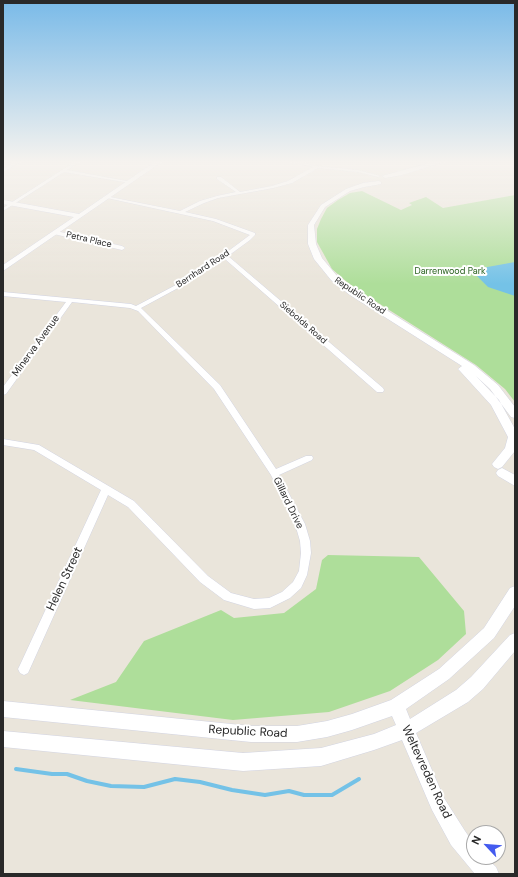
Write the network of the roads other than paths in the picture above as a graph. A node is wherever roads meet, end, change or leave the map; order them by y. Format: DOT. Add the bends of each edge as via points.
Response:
graph roads {
  1 [pos="3,202"];
  2 [pos="15,202"];
  3 [pos="100,202"];
  4 [pos="132,202"];
  5 [pos="203,202"];
  6 [pos="328,202"];
  7 [pos="12,204"];
  8 [pos="3,210"];
  9 [pos="182,212"];
  10 [pos="79,216"];
  11 [pos="56,233"];
  12 [pos="122,248"];
  13 [pos="225,256"];
  14 [pos="3,269"];
  15 [pos="3,294"];
  16 [pos="70,301"];
  17 [pos="137,308"];
  18 [pos="434,344"];
  19 [pos="380,390"];
  20 [pos="3,392"];
  21 [pos="515,414"];
  22 [pos="514,438"];
  23 [pos="3,442"];
  24 [pos="309,458"];
  25 [pos="274,473"];
  26 [pos="515,481"];
  27 [pos="106,489"];
  28 [pos="515,593"];
  29 [pos="515,640"];
  30 [pos="24,669"];
  31 [pos="396,706"];
  32 [pos="3,709"];
  33 [pos="406,730"];
  34 [pos="3,738"];
  35 [pos="489,874"];
  1 -- 7 [label="main road"];
  2 -- 7 [label="street"];
  3 -- 10 [label="main road"];
  4 -- 9 [label="street, Bernhard Road"];
  5 -- 9 [label="street"];
  6 -- 18 [label="main road, Republic Road" via="316,215 310,235 314,251 324,268 342,286"];
  7 -- 8 [label="street"];
  7 -- 10 [label="main road"];
  9 -- 13 [label="street, Bernhard Road" via="222,222 252,234"];
  10 -- 11 [label="main road"];
  11 -- 12 [label="street, Petra Place"];
  11 -- 14 [label="main road"];
  13 -- 17 [label="street, Bernhard Road"];
  13 -- 19 [label="street, Siebolds Road"];
  15 -- 16 [label="street"];
  16 -- 17 [label="street"];
  16 -- 20 [label="street, Minerva Avenue"];
  17 -- 25 [label="street, Gillard Drive" via="217,388"];
  18 -- 21 [label="main road, Republic Road" via="452,353 486,378"];
  18 -- 22 [label="main road, Republic Road" via="483,389"];
  22 -- 26 [label="main road" via="500,468"];
  23 -- 27 [label="street, Gillard Drive" via="36,447"];
  24 -- 25 [label="street"];
  25 -- 27 [label="street, Gillard Drive" via="300,524 306,553 304,572 297,585 286,596 270,603 254,604 241,601 228,597 215,588 144,515"];
  27 -- 30 [label="street, Helen Street"];
  28 -- 31 [label="main road, Republic Road" via="489,633 473,649 444,674"];
  29 -- 33 [label="main road" via="462,696"];
  31 -- 32 [label="main road, Republic Road" via="352,722 297,734 251,734"];
  31 -- 33 [label="main road, Weltevreden Road"];
  33 -- 34 [label="main road" via="374,742 321,756 243,762"];
  33 -- 35 [label="main road, Weltevreden Road" via="446,818 477,863"];
}
